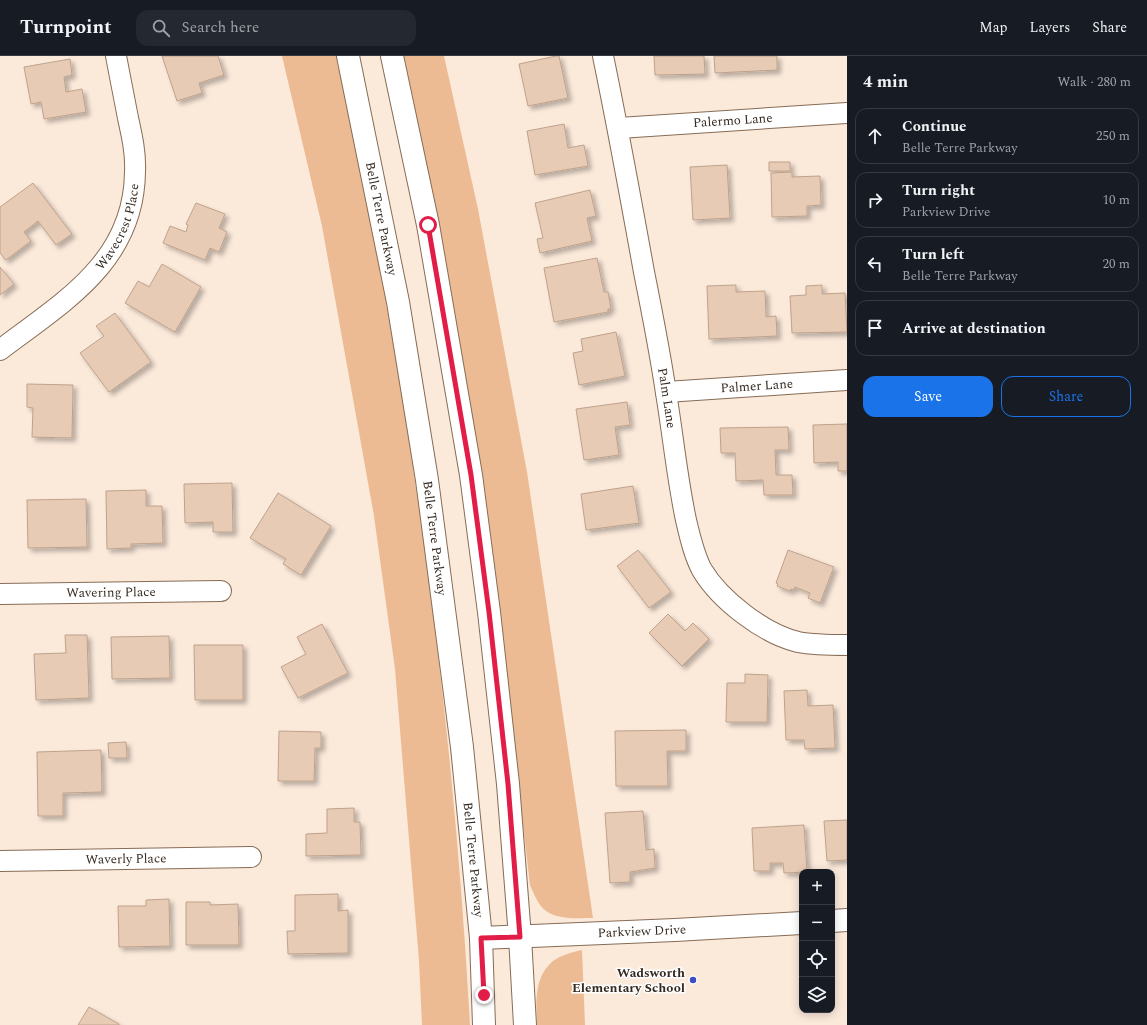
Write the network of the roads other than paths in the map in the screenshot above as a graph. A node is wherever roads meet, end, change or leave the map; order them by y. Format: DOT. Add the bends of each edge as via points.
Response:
graph roads {
  1 [pos="116,56"];
  2 [pos="348,56"];
  3 [pos="392,56"];
  4 [pos="603,56"];
  5 [pos="847,113"];
  6 [pos="619,128"];
  7 [pos="0,350"];
  8 [pos="847,380"];
  9 [pos="666,392"];
  10 [pos="221,591"];
  11 [pos="0,594"];
  12 [pos="847,645"];
  13 [pos="251,857"];
  14 [pos="0,861"];
  15 [pos="847,920"];
  16 [pos="835,921"];
  17 [pos="799,923"];
  18 [pos="520,937"];
  19 [pos="481,938"];
  20 [pos="484,1025"];
  21 [pos="525,1025"];
  1 -- 7 [label="street, Wavecrest Place" via="133,144 135,173 133,194 123,231 102,265 88,280"];
  2 -- 19 [label="main road, Belle Terre Parkway" via="398,302 427,480 462,747"];
  3 -- 18 [label="main road" via="428,225 471,475 508,784"];
  4 -- 6 [label="street, Palm Lane"];
  5 -- 6 [label="street, Palermo Lane"];
  6 -- 9 [label="street, Palm Lane"];
  8 -- 9 [label="street, Palmer Lane"];
  9 -- 12 [label="street, Palm Lane" via="681,496 689,532 697,558 710,581 748,616 782,636 797,642"];
  10 -- 11 [label="street, Wavering Place"];
  13 -- 14 [label="street, Waverly Place"];
  15 -- 16 [label="main road"];
  17 -- 18 [label="main road, Parkview Drive"];
  18 -- 19 [label="main road, Parkview Drive"];
  18 -- 21 [label="main road"];
  19 -- 20 [label="main road, Belle Terre Parkway"];
}
